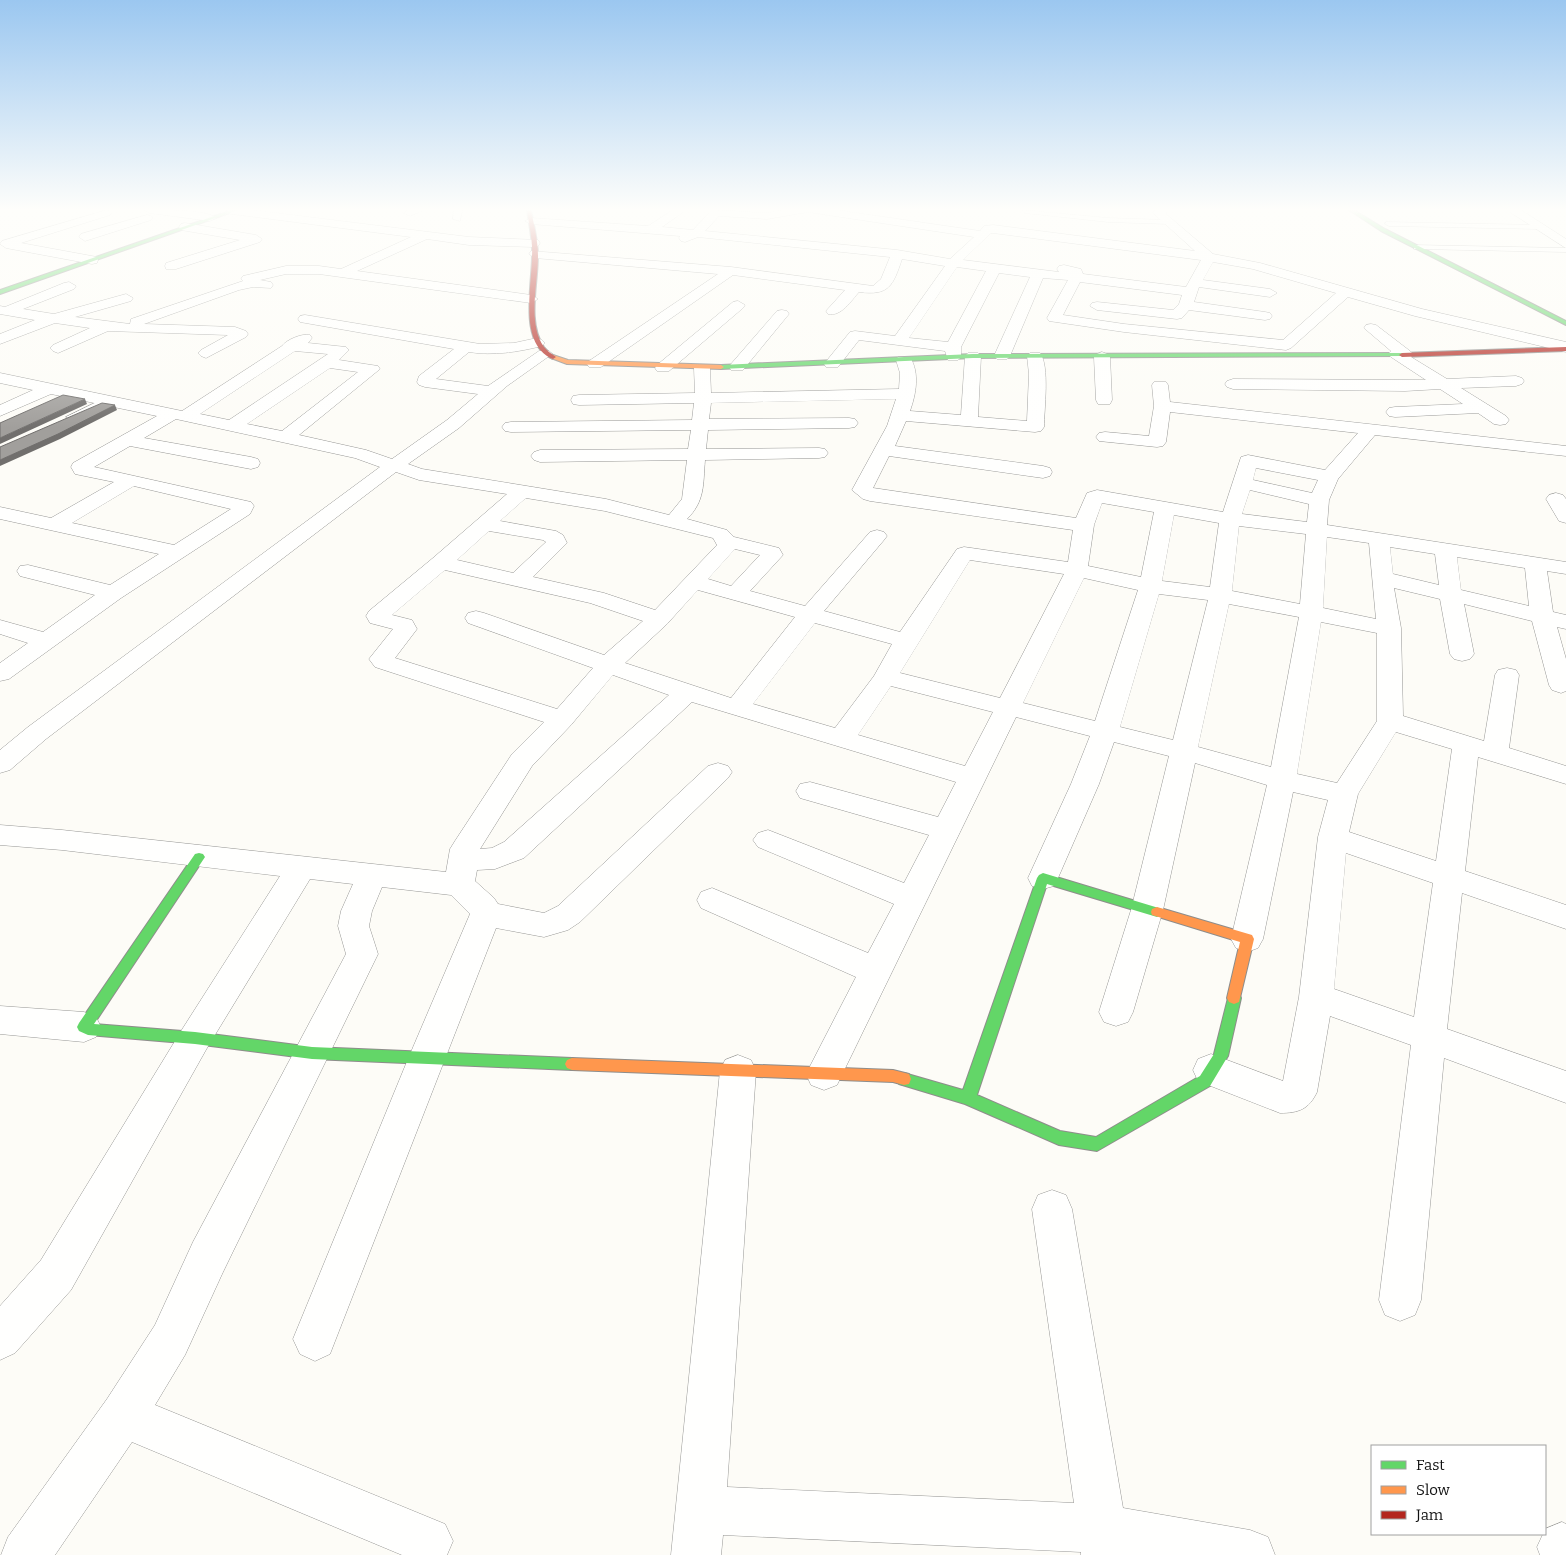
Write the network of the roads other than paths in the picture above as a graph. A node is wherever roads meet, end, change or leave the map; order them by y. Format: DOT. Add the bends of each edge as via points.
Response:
graph roads {
  1 [pos="27,283"];
  2 [pos="410,283"];
  3 [pos="533,283"];
  4 [pos="713,283"];
  5 [pos="800,283"];
  6 [pos="819,283"];
  7 [pos="842,283"];
  8 [pos="885,283"];
  9 [pos="939,283"];
  10 [pos="987,283"];
  11 [pos="1034,283"];
  12 [pos="1073,283"];
  13 [pos="1136,283"];
  14 [pos="1190,283"];
  15 [pos="1197,283"];
  16 [pos="1310,283"];
  17 [pos="1486,283"];
  18 [pos="1506,283"];
  19 [pos="266,285"];
  20 [pos="68,286"];
  21 [pos="840,286"];
  22 [pos="855,288"];
  23 [pos="1194,288"];
  24 [pos="788,291"];
  25 [pos="0,292"];
  26 [pos="1270,293"];
  27 [pos="1344,293"];
  28 [pos="126,298"];
  29 [pos="531,300"];
  30 [pos="1380,303"];
  31 [pos="738,305"];
  32 [pos="1097,306"];
  33 [pos="2,310"];
  34 [pos="833,311"];
  35 [pos="1566,313"];
  36 [pos="782,314"];
  37 [pos="1265,316"];
  38 [pos="58,318"];
  39 [pos="305,319"];
  40 [pos="1566,323"];
  41 [pos="330,324"];
  42 [pos="111,327"];
  43 [pos="371,331"];
  44 [pos="0,339"];
  45 [pos="899,341"];
  46 [pos="290,346"];
  47 [pos="58,348"];
  48 [pos="1566,348"];
  49 [pos="540,349"];
  50 [pos="342,350"];
  51 [pos="462,350"];
  52 [pos="1291,350"];
  53 [pos="953,352"];
  54 [pos="206,353"];
  55 [pos="1400,354"];
  56 [pos="972,356"];
  57 [pos="1002,356"];
  58 [pos="1035,356"];
  59 [pos="1102,356"];
  60 [pos="904,360"];
  61 [pos="327,363"];
  62 [pos="596,364"];
  63 [pos="832,364"];
  64 [pos="737,367"];
  65 [pos="663,368"];
  66 [pos="702,368"];
  67 [pos="0,378"];
  68 [pos="1516,380"];
  69 [pos="1233,384"];
  70 [pos="1442,384"];
  71 [pos="1160,385"];
  72 [pos="48,390"];
  73 [pos="492,391"];
  74 [pos="907,394"];
  75 [pos="703,397"];
  76 [pos="578,400"];
  77 [pos="1104,400"];
  78 [pos="105,401"];
  79 [pos="1162,406"];
  80 [pos="1481,408"];
  81 [pos="0,411"];
  82 [pos="1395,412"];
  83 [pos="900,415"];
  84 [pos="177,416"];
  85 [pos="1500,420"];
  86 [pos="61,421"];
  87 [pos="969,421"];
  88 [pos="849,423"];
  89 [pos="700,425"];
  90 [pos="232,426"];
  91 [pos="511,427"];
  92 [pos="1372,429"];
  93 [pos="1105,436"];
  94 [pos="285,437"];
  95 [pos="127,440"];
  96 [pos="883,450"];
  97 [pos="1566,451"];
  98 [pos="819,453"];
  99 [pos="698,454"];
  100 [pos="540,456"];
  101 [pos="251,463"];
  102 [pos="393,466"];
  103 [pos="1043,472"];
  104 [pos="1329,477"];
  105 [pos="131,480"];
  106 [pos="1243,483"];
  107 [pos="523,490"];
  108 [pos="1556,499"];
  109 [pos="1319,500"];
  110 [pos="1165,508"];
  111 [pos="0,513"];
  112 [pos="1566,517"];
  113 [pos="1230,519"];
  114 [pos="674,521"];
  115 [pos="484,524"];
  116 [pos="54,525"];
  117 [pos="1084,525"];
  118 [pos="1316,529"];
  119 [pos="877,536"];
  120 [pos="1379,538"];
  121 [pos="727,541"];
  122 [pos="1445,549"];
  123 [pos="177,552"];
  124 [pos="441,562"];
  125 [pos="1535,564"];
  126 [pos="1566,568"];
  127 [pos="1077,570"];
  128 [pos="28,571"];
  129 [pos="1382,578"];
  130 [pos="519,579"];
  131 [pos="693,582"];
  132 [pos="1150,586"];
  133 [pos="113,593"];
  134 [pos="736,594"];
  135 [pos="1220,595"];
  136 [pos="1451,595"];
  137 [pos="1311,612"];
  138 [pos="810,614"];
  139 [pos="1542,616"];
  140 [pos="476,618"];
  141 [pos="659,619"];
  142 [pos="1566,622"];
  143 [pos="0,627"];
  144 [pos="1389,628"];
  145 [pos="46,641"];
  146 [pos="906,641"];
  147 [pos="1462,654"];
  148 [pos="608,665"];
  149 [pos="0,674"];
  150 [pos="1507,675"];
  151 [pos="885,677"];
  152 [pos="1561,685"];
  153 [pos="687,693"];
  154 [pos="1008,707"];
  155 [pos="737,708"];
  156 [pos="562,719"];
  157 [pos="1390,721"];
  158 [pos="1105,732"];
  159 [pos="842,738"];
  160 [pos="1466,743"];
  161 [pos="1183,751"];
  162 [pos="1494,753"];
  163 [pos="0,764"];
  164 [pos="718,772"];
  165 [pos="1566,775"];
  166 [pos="974,778"];
  167 [pos="1282,780"];
  168 [pos="810,791"];
  169 [pos="1344,794"];
  170 [pos="948,830"];
  171 [pos="0,835"];
  172 [pos="1333,837"];
  173 [pos="768,840"];
  174 [pos="199,857"];
  175 [pos="301,868"];
  176 [pos="461,872"];
  177 [pos="373,875"];
  178 [pos="1449,877"];
  179 [pos="1044,878"];
  180 [pos="913,899"];
  181 [pos="712,900"];
  182 [pos="1147,910"];
  183 [pos="486,914"];
  184 [pos="1566,917"];
  185 [pos="1247,939"];
  186 [pos="876,971"];
  187 [pos="1316,997"];
  188 [pos="1116,1012"];
  189 [pos="0,1020"];
  190 [pos="84,1027"];
  191 [pos="1429,1037"];
  192 [pos="195,1038"];
  193 [pos="312,1053"];
  194 [pos="426,1059"];
  195 [pos="1211,1070"];
  196 [pos="738,1071"];
  197 [pos="824,1074"];
  198 [pos="1566,1087"];
  199 [pos="968,1098"];
  200 [pos="1052,1209"];
  201 [pos="1400,1300"];
  202 [pos="0,1338"];
  203 [pos="315,1339"];
  204 [pos="123,1415"];
  205 [pos="699,1533"];
  206 [pos="428,1541"];
  207 [pos="1104,1542"];
  208 [pos="26,1555"];
  209 [pos="1250,1555"];
  1 -- 25 [label="street"];
  2 -- 29 [label="street"];
  3 -- 29 [label="street"];
  4 -- 62 [label="street"];
  5 -- 24 [label="street"];
  6 -- 21 [label="street"];
  7 -- 21 [label="street"];
  8 -- 22 [label="street" via="880,289"];
  9 -- 45 [label="street"];
  10 -- 53 [label="street"];
  11 -- 57 [label="street"];
  12 -- 52 [label="street" via="1054,318"];
  13 -- 23 [label="street"];
  14 -- 23 [label="street"];
  15 -- 23 [label="street"];
  16 -- 27 [label="street"];
  17 -- 40 [label="street"];
  18 -- 35 [label="street"];
  19 -- 42 [label="street" via="253,283 235,287"];
  20 -- 33 [label="street"];
  21 -- 22 [label="street"];
  22 -- 34 [label="street"];
  23 -- 26 [label="street"];
  23 -- 32 [label="street" via="1177,315"];
  23 -- 37 [label="street"];
  27 -- 30 [label="street"];
  27 -- 52 [label="street"];
  28 -- 38 [label="street"];
  29 -- 49 [label="street"];
  30 -- 48 [label="street"];
  30 -- 55 [label="street" via="1364,328"];
  31 -- 65 [label="street"];
  33 -- 38 [label="street"];
  36 -- 64 [label="street"];
  38 -- 42 [label="street"];
  38 -- 44 [label="street"];
  39 -- 41 [label="street"];
  41 -- 43 [label="street"];
  41 -- 46 [label="street"];
  42 -- 47 [label="street"];
  42 -- 54 [label="street" via="235,330 241,334"];
  43 -- 49 [label="street" via="480,349"];
  43 -- 50 [label="street"];
  45 -- 53 [label="street"];
  45 -- 63 [label="street" via="856,335"];
  46 -- 50 [label="street"];
  46 -- 84 [label="street"];
  48 -- 55 [label="street"];
  49 -- 62 [label="street" via="567,362"];
  49 -- 73 [label="street"];
  50 -- 61 [label="street"];
  51 -- 73 [label="street" via="425,382"];
  52 -- 55 [label="street"];
  52 -- 59 [label="street"];
  53 -- 56 [label="street"];
  53 -- 60 [label="street"];
  55 -- 70 [label="street"];
  56 -- 57 [label="street"];
  56 -- 87 [label="street"];
  57 -- 58 [label="street"];
  58 -- 59 [label="street"];
  58 -- 87 [label="street" via="1035,427"];
  59 -- 77 [label="street"];
  60 -- 63 [label="street"];
  60 -- 74 [label="street" via="907,365"];
  61 -- 90 [label="street"];
  61 -- 94 [label="street" via="372,369"];
  62 -- 65 [label="street"];
  63 -- 64 [label="street"];
  64 -- 66 [label="street"];
  65 -- 66 [label="street"];
  66 -- 75 [label="street"];
  67 -- 72 [label="street"];
  68 -- 70 [label="street"];
  69 -- 70 [label="street" via="1353,387"];
  70 -- 80 [label="street"];
  71 -- 79 [label="street"];
  72 -- 78 [label="street"];
  72 -- 81 [label="street"];
  73 -- 102 [label="street" via="453,424"];
  74 -- 75 [label="street"];
  74 -- 83 [label="street"];
  75 -- 76 [label="street"];
  75 -- 89 [label="street"];
  78 -- 84 [label="street"];
  78 -- 86 [label="lane"];
  79 -- 92 [label="street"];
  79 -- 93 [label="street" via="1157,442"];
  80 -- 82 [label="street"];
  80 -- 85 [label="street"];
  83 -- 87 [label="street"];
  83 -- 96 [label="street"];
  84 -- 90 [label="street"];
  84 -- 95 [label="street"];
  88 -- 89 [label="street"];
  89 -- 91 [label="street"];
  89 -- 99 [label="street"];
  90 -- 94 [label="street"];
  92 -- 97 [label="street"];
  92 -- 104 [label="street"];
  94 -- 102 [label="street" via="360,454"];
  95 -- 101 [label="street"];
  95 -- 105 [label="street" via="80,467"];
  96 -- 103 [label="street"];
  96 -- 117 [label="street" via="862,490 864,493"];
  98 -- 99 [label="street"];
  99 -- 100 [label="street"];
  99 -- 114 [label="street" via="692,499"];
  102 -- 107 [label="street" via="419,474"];
  102 -- 163 [label="street"];
  104 -- 106 [label="street" via="1248,460"];
  104 -- 109 [label="street"];
  105 -- 116 [label="street"];
  105 -- 123 [label="street" via="244,506 243,510"];
  106 -- 109 [label="street"];
  106 -- 113 [label="street"];
  107 -- 114 [label="street"];
  107 -- 115 [label="street"];
  108 -- 112 [label="street"];
  109 -- 118 [label="street"];
  110 -- 113 [label="street"];
  110 -- 117 [label="street" via="1096,496"];
  110 -- 132 [label="street"];
  111 -- 116 [label="street"];
  113 -- 118 [label="street"];
  113 -- 135 [label="street"];
  114 -- 121 [label="street" via="720,534"];
  115 -- 124 [label="street"];
  115 -- 130 [label="street" via="549,536 558,542"];
  116 -- 123 [label="street"];
  117 -- 127 [label="street"];
  118 -- 120 [label="street"];
  118 -- 137 [label="street"];
  119 -- 138 [label="street"];
  120 -- 122 [label="street"];
  120 -- 129 [label="street"];
  121 -- 131 [label="street" via="727,546"];
  121 -- 134 [label="street" via="772,552"];
  122 -- 125 [label="street"];
  122 -- 136 [label="street"];
  123 -- 133 [label="street"];
  124 -- 130 [label="street"];
  124 -- 156 [label="street" via="377,616 404,625 405,629 381,659"];
  125 -- 126 [label="street"];
  125 -- 139 [label="street"];
  127 -- 132 [label="street"];
  127 -- 146 [label="street" via="964,553"];
  127 -- 154 [label="street"];
  128 -- 133 [label="street"];
  129 -- 136 [label="street"];
  129 -- 144 [label="street"];
  130 -- 141 [label="street" via="596,598"];
  131 -- 134 [label="street"];
  131 -- 141 [label="street"];
  132 -- 135 [label="street"];
  132 -- 158 [label="street"];
  133 -- 145 [label="street"];
  134 -- 138 [label="street"];
  135 -- 137 [label="street"];
  135 -- 161 [label="street"];
  136 -- 139 [label="street"];
  136 -- 147 [label="street"];
  137 -- 144 [label="street"];
  137 -- 167 [label="street"];
  138 -- 146 [label="street"];
  138 -- 155 [label="street"];
  139 -- 142 [label="street"];
  139 -- 152 [label="street"];
  140 -- 148 [label="street"];
  141 -- 148 [label="street"];
  143 -- 145 [label="street"];
  144 -- 157 [label="street"];
  145 -- 149 [label="street"];
  146 -- 151 [label="street"];
  148 -- 153 [label="street"];
  148 -- 156 [label="street"];
  150 -- 162 [label="street"];
  151 -- 154 [label="street"];
  151 -- 159 [label="street"];
  153 -- 155 [label="street"];
  153 -- 176 [label="street" via="514,850"];
  154 -- 158 [label="street"];
  154 -- 166 [label="street"];
  155 -- 159 [label="street"];
  156 -- 176 [label="street" via="522,760 465,849"];
  157 -- 160 [label="street"];
  157 -- 169 [label="street"];
  158 -- 161 [label="street"];
  158 -- 179 [label="street"];
  159 -- 166 [label="street"];
  160 -- 162 [label="street"];
  160 -- 178 [label="street"];
  161 -- 167 [label="street"];
  161 -- 182 [label="street"];
  162 -- 165 [label="street"];
  164 -- 183 [label="street" via="569,914 544,925"];
  166 -- 170 [label="street"];
  167 -- 169 [label="street"];
  167 -- 185 [label="street"];
  168 -- 170 [label="street"];
  169 -- 172 [label="street"];
  170 -- 180 [label="street"];
  171 -- 174 [label="street"];
  172 -- 178 [label="street"];
  172 -- 187 [label="street"];
  173 -- 180 [label="street"];
  174 -- 175 [label="street"];
  174 -- 190 [label="street"];
  175 -- 177 [label="street"];
  175 -- 192 [label="street"];
  176 -- 177 [label="street"];
  176 -- 183 [label="street"];
  177 -- 193 [label="street" via="353,921 362,954"];
  178 -- 184 [label="street"];
  178 -- 191 [label="street"];
  179 -- 182 [label="street"];
  179 -- 199 [label="street"];
  180 -- 186 [label="street"];
  181 -- 186 [label="street"];
  182 -- 185 [label="street"];
  182 -- 188 [label="street"];
  183 -- 194 [label="street"];
  185 -- 195 [label="street" via="1221,1056"];
  186 -- 197 [label="street"];
  187 -- 191 [label="street"];
  187 -- 195 [label="street" via="1299,1092 1291,1097 1280,1097"];
  189 -- 190 [label="street"];
  190 -- 192 [label="street"];
  191 -- 198 [label="street"];
  191 -- 201 [label="street"];
  192 -- 193 [label="street"];
  192 -- 202 [label="street" via="56,1275"];
  193 -- 194 [label="street"];
  193 -- 204 [label="street" via="208,1257 170,1340"];
  194 -- 196 [label="street"];
  194 -- 203 [label="street"];
  195 -- 199 [label="street" via="1205,1081 1096,1144 1059,1138"];
  196 -- 197 [label="street"];
  196 -- 205 [label="street"];
  197 -- 199 [label="street" via="894,1076"];
  200 -- 207 [label="street"];
  204 -- 206 [label="street"];
  204 -- 208 [label="street"];
  205 -- 207 [label="street"];
  207 -- 209 [label="street"];
}
